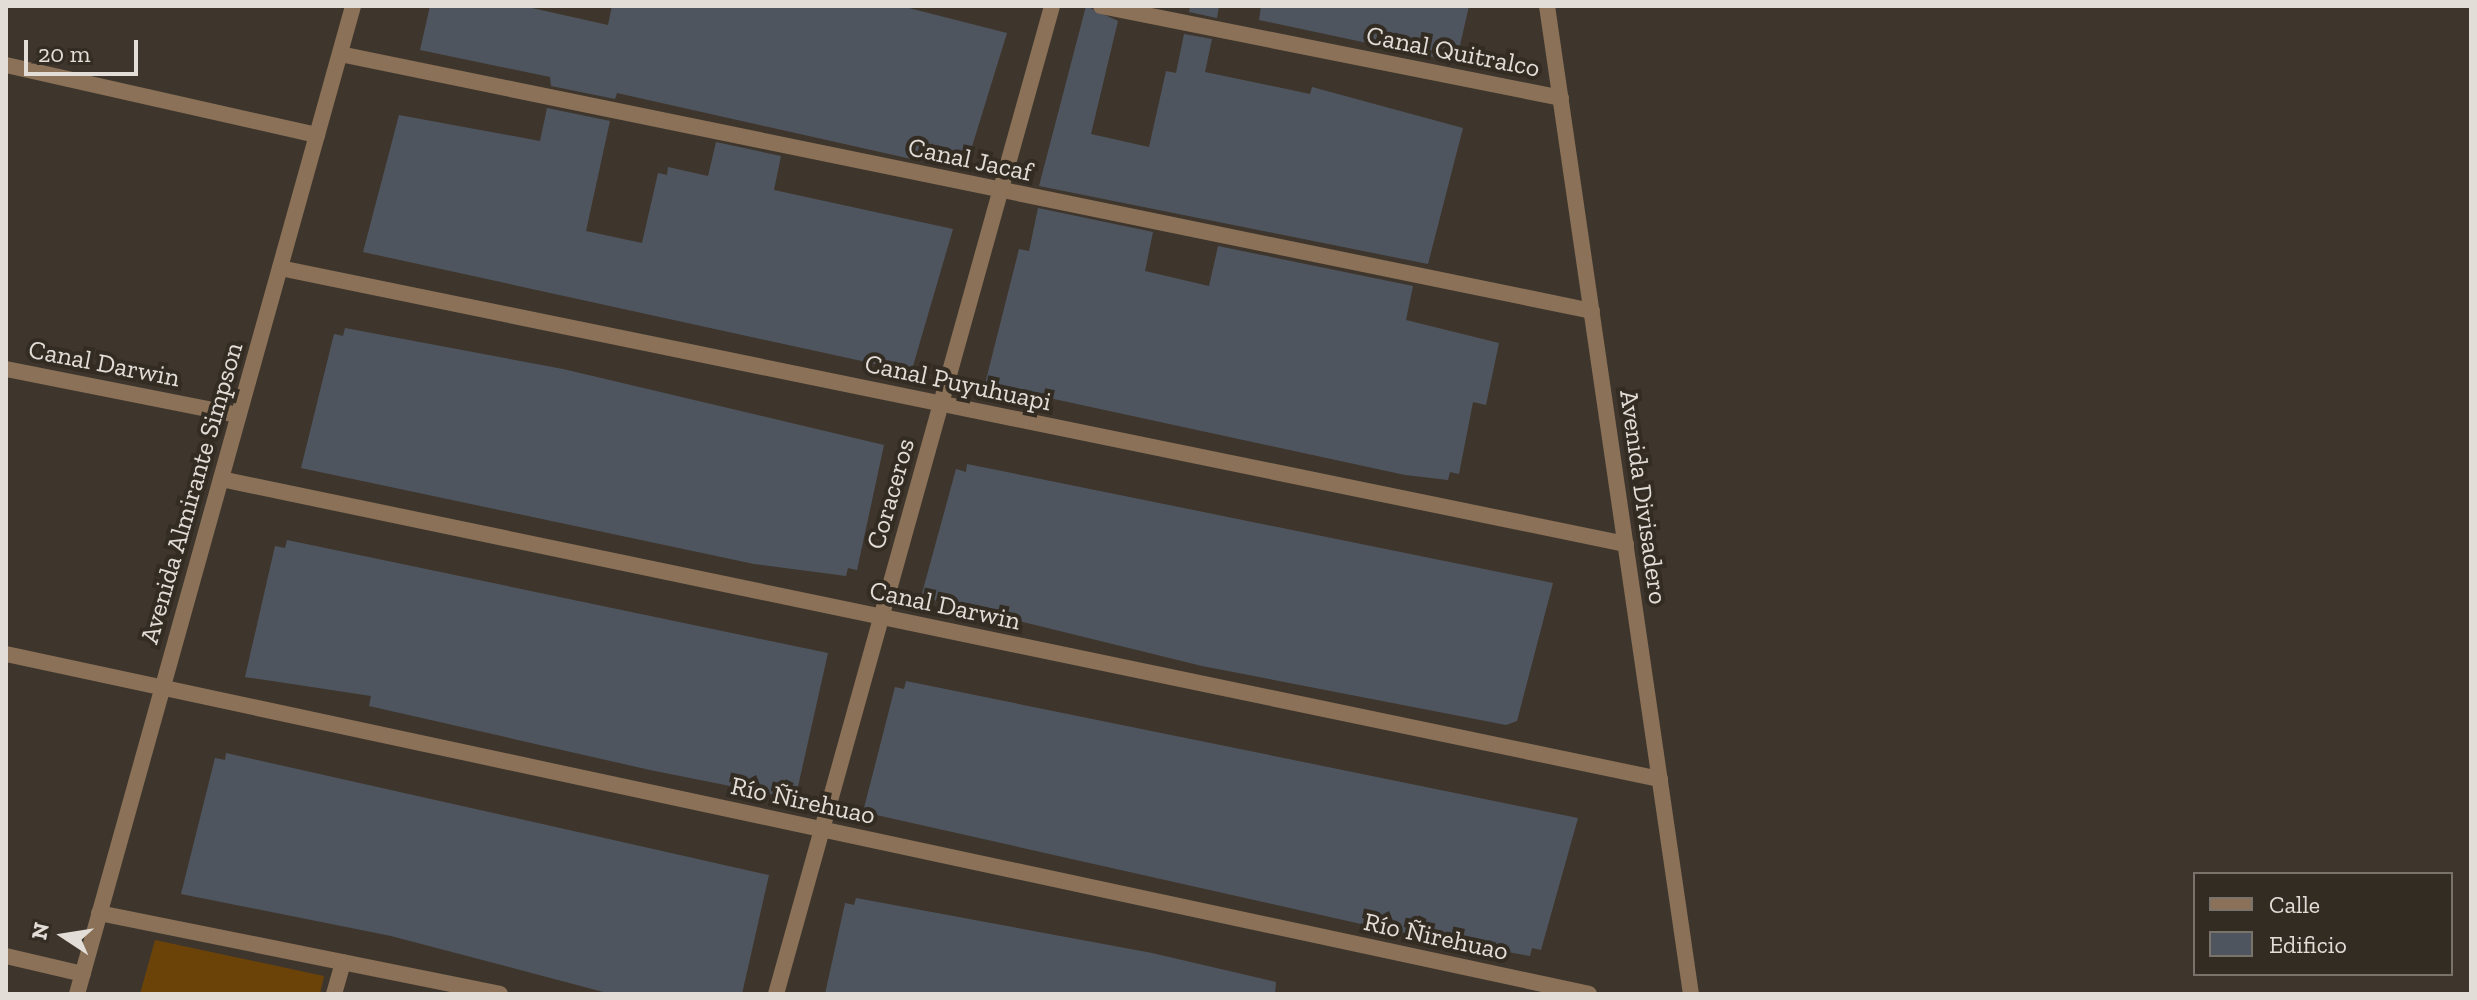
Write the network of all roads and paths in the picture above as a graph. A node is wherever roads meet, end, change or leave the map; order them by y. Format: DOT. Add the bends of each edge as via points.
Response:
graph roads {
  1 [pos="353,6"];
  2 [pos="1052,6"];
  3 [pos="1101,6"];
  4 [pos="1547,6"];
  5 [pos="340,54"];
  6 [pos="6,65"];
  7 [pos="1561,98"];
  8 [pos="317,135"];
  9 [pos="1000,191"];
  10 [pos="280,268"];
  11 [pos="1592,311"];
  12 [pos="6,369"];
  13 [pos="941,404"];
  14 [pos="239,415"];
  15 [pos="221,479"];
  16 [pos="1626,544"];
  17 [pos="881,617"];
  18 [pos="6,654"];
  19 [pos="162,689"];
  20 [pos="1660,779"];
  21 [pos="822,829"];
  22 [pos="99,913"];
  23 [pos="6,956"];
  24 [pos="343,962"];
  25 [pos="83,974"];
  26 [pos="77,994"];
  27 [pos="334,994"];
  28 [pos="500,994"];
  29 [pos="776,994"];
  30 [pos="1589,994"];
  31 [pos="1691,994"];
  1 -- 5 [label="street, Avenida Almirante Simpson"];
  2 -- 9 [label="street, Coraceros"];
  3 -- 7 [label="street, Canal Quitralco"];
  4 -- 7 [label="street, Avenida Divisadero"];
  5 -- 8 [label="street, Avenida Almirante Simpson"];
  5 -- 9 [label="street, Canal Jacaf"];
  6 -- 8 [label="street"];
  7 -- 11 [label="street, Avenida Divisadero"];
  8 -- 10 [label="street, Avenida Almirante Simpson"];
  9 -- 11 [label="street, Canal Jacaf"];
  9 -- 13 [label="street, Coraceros"];
  10 -- 13 [label="street, Canal Puyuhuapi"];
  10 -- 14 [label="street, Avenida Almirante Simpson"];
  11 -- 16 [label="street, Avenida Divisadero"];
  12 -- 14 [label="street, Canal Darwin"];
  13 -- 16 [label="street, Canal Puyuhuapi"];
  13 -- 17 [label="street, Coraceros"];
  14 -- 15 [label="street, Avenida Almirante Simpson"];
  15 -- 17 [label="street, Canal Darwin"];
  15 -- 19 [label="street, Avenida Almirante Simpson"];
  16 -- 20 [label="street, Avenida Divisadero"];
  17 -- 20 [label="street, Canal Darwin"];
  17 -- 21 [label="street, Coraceros"];
  18 -- 19 [label="street, Río Ñirehuao"];
  19 -- 21 [label="street, Río Ñirehuao"];
  19 -- 22 [label="street, Avenida Almirante Simpson"];
  20 -- 31 [label="street, Avenida Divisadero"];
  21 -- 29 [label="street, Coraceros"];
  21 -- 30 [label="street, Río Ñirehuao"];
  22 -- 24 [label="street"];
  22 -- 25 [label="street, Avenida Almirante Simpson"];
  23 -- 25 [label="street"];
  24 -- 27 [label="street"];
  24 -- 28 [label="street"];
  25 -- 26 [label="street, Avenida Almirante Simpson"];
}
